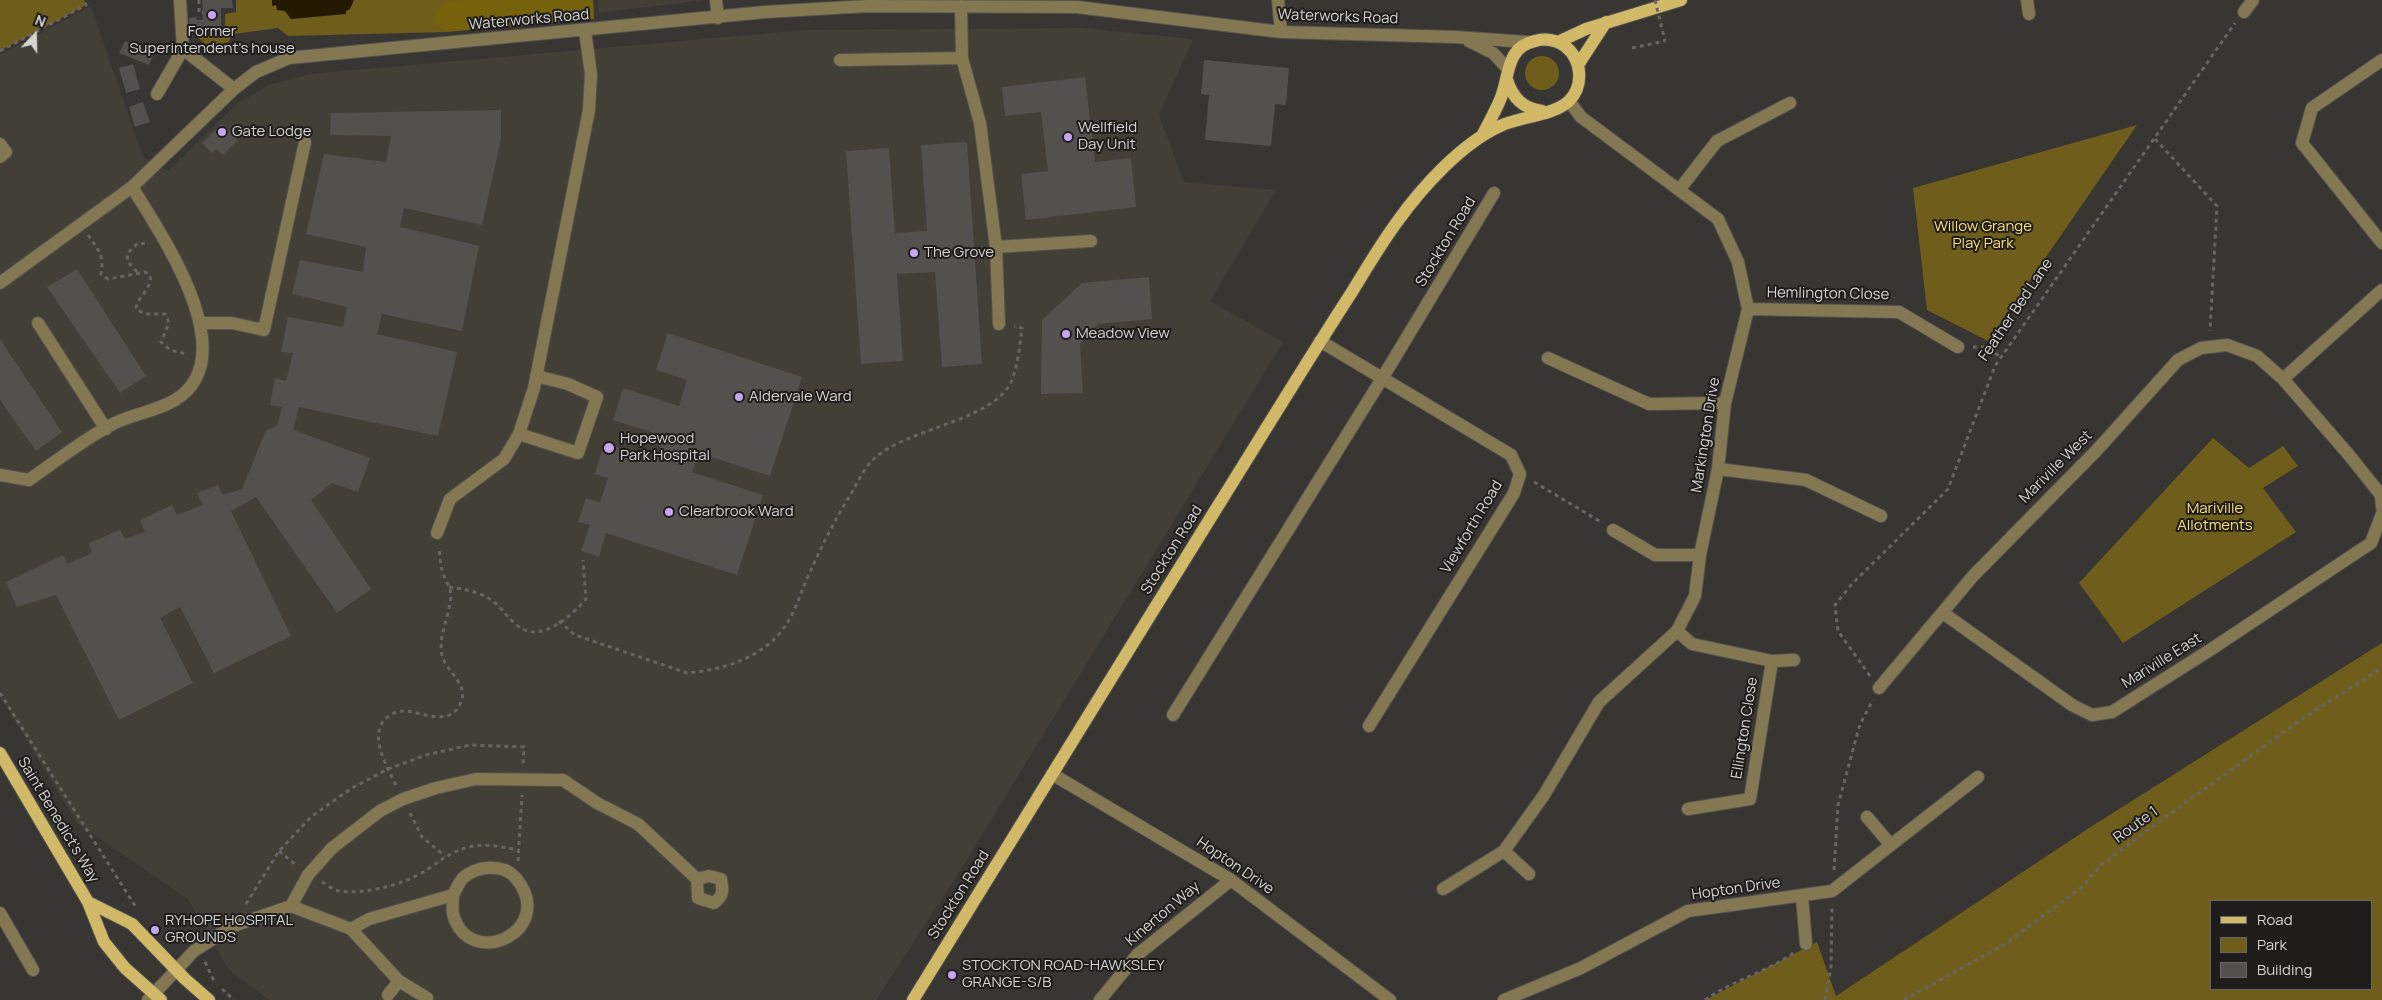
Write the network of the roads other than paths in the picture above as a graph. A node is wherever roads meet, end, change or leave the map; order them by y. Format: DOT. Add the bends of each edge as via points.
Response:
graph roads {
  1 [pos="180,0"];
  2 [pos="716,0"];
  3 [pos="1278,0"];
  4 [pos="1681,0"];
  5 [pos="2027,0"];
  6 [pos="2253,0"];
  7 [pos="827,3"];
  8 [pos="961,6"];
  9 [pos="2244,12"];
  10 [pos="2030,14"];
  11 [pos="718,18"];
  12 [pos="1606,22"];
  13 [pos="585,31"];
  14 [pos="1281,32"];
  15 [pos="1455,36"];
  16 [pos="1528,42"];
  17 [pos="1558,42"];
  18 [pos="183,49"];
  19 [pos="962,58"];
  20 [pos="840,60"];
  21 [pos="2382,60"];
  22 [pos="1578,65"];
  23 [pos="1507,74"];
  24 [pos="234,89"];
  25 [pos="156,94"];
  26 [pos="1569,101"];
  27 [pos="1790,103"];
  28 [pos="1544,112"];
  29 [pos="1482,136"];
  30 [pos="305,142"];
  31 [pos="0,144"];
  32 [pos="0,157"];
  33 [pos="132,187"];
  34 [pos="1679,190"];
  35 [pos="1494,193"];
  36 [pos="1091,242"];
  37 [pos="2382,243"];
  38 [pos="996,247"];
  39 [pos="1,281"];
  40 [pos="2382,290"];
  41 [pos="1748,309"];
  42 [pos="38,323"];
  43 [pos="200,323"];
  44 [pos="999,324"];
  45 [pos="1320,341"];
  46 [pos="1958,347"];
  47 [pos="1548,358"];
  48 [pos="536,376"];
  49 [pos="1383,377"];
  50 [pos="2283,379"];
  51 [pos="1725,403"];
  52 [pos="106,429"];
  53 [pos="519,434"];
  54 [pos="1718,469"];
  55 [pos="0,475"];
  56 [pos="2382,507"];
  57 [pos="2382,514"];
  58 [pos="1881,516"];
  59 [pos="1613,530"];
  60 [pos="437,534"];
  61 [pos="1700,555"];
  62 [pos="1943,614"];
  63 [pos="1677,631"];
  64 [pos="1794,660"];
  65 [pos="1772,661"];
  66 [pos="1879,688"];
  67 [pos="1173,715"];
  68 [pos="1369,726"];
  69 [pos="0,753"];
  70 [pos="1052,774"];
  71 [pos="1978,777"];
  72 [pos="1688,809"];
  73 [pos="1867,817"];
  74 [pos="1890,844"];
  75 [pos="1504,851"];
  76 [pos="1529,874"];
  77 [pos="697,879"];
  78 [pos="1231,880"];
  79 [pos="1443,890"];
  80 [pos="453,895"];
  81 [pos="1802,896"];
  82 [pos="88,902"];
  83 [pos="291,906"];
  84 [pos="0,912"];
  85 [pos="351,929"];
  86 [pos="4,930"];
  87 [pos="1806,944"];
  88 [pos="175,969"];
  89 [pos="33,970"];
  90 [pos="400,981"];
  91 [pos="388,995"];
  92 [pos="154,998"];
  93 [pos="427,998"];
  94 [pos="209,1000"];
  95 [pos="914,1000"];
  96 [pos="1100,1000"];
  97 [pos="1390,1000"];
  98 [pos="1504,1000"];
  1 -- 18 [label="street"];
  2 -- 11 [label="street"];
  3 -- 14 [label="street"];
  4 -- 12 [label="main road"];
  5 -- 10 [label="street"];
  6 -- 9 [label="street"];
  7 -- 8 [label="street, Waterworks Road"];
  7 -- 11 [label="street, Waterworks Road"];
  8 -- 14 [label="street, Waterworks Road" via="1077,7"];
  8 -- 19 [label="street"];
  11 -- 13 [label="street, Waterworks Road"];
  12 -- 17 [label="main road"];
  12 -- 22 [label="main road"];
  13 -- 24 [label="street, Waterworks Road" via="289,58 256,72"];
  13 -- 48 [label="street" via="591,74 589,110"];
  14 -- 15 [label="street, Waterworks Road"];
  15 -- 16 [label="street, Waterworks Road"];
  15 -- 23 [label="street, Waterworks Road" via="1475,42 1493,53"];
  16 -- 17 [label="main road" via="1543,39"];
  16 -- 23 [label="main road, Stockton Road" via="1511,58"];
  17 -- 22 [label="main road" via="1567,47"];
  18 -- 24 [label="street"];
  18 -- 25 [label="street"];
  19 -- 20 [label="street"];
  19 -- 38 [label="street" via="980,123"];
  21 -- 37 [label="street" via="2312,108 2302,143"];
  22 -- 26 [label="main road" via="1580,78"];
  23 -- 28 [label="main road" via="1511,93 1520,103 1531,110"];
  23 -- 29 [label="main road, Stockton Road" via="1498,106"];
  24 -- 33 [label="street, Waterworks Road"];
  26 -- 28 [label="main road, Stockton Road" via="1558,109"];
  26 -- 34 [label="street, Markington Drive" via="1581,117"];
  27 -- 34 [label="street" via="1717,141"];
  28 -- 29 [label="main road, Stockton Road" via="1502,125"];
  29 -- 45 [label="main road, Stockton Road" via="1426,187 1397,222"];
  30 -- 43 [label="street" via="264,330 232,323"];
  31 -- 32 [label="street" via="6,152"];
  33 -- 39 [label="street, Waterworks Road"];
  33 -- 43 [label="street" via="192,294"];
  34 -- 41 [label="street, Markington Drive" via="1718,219 1738,262"];
  35 -- 49 [label="street, Stockton Road"];
  36 -- 38 [label="street"];
  38 -- 44 [label="street"];
  40 -- 50 [label="street"];
  41 -- 46 [label="street, Hemlington Close" via="1899,312"];
  41 -- 51 [label="street, Markington Drive"];
  42 -- 52 [label="street"];
  43 -- 52 [label="street" via="203,356 195,381 177,400"];
  45 -- 49 [label="street, Viewforth Road"];
  45 -- 70 [label="main road, Stockton Road"];
  47 -- 51 [label="street" via="1649,404"];
  48 -- 53 [label="street"];
  48 -- 53 [label="street" via="568,384 597,397 578,452"];
  49 -- 67 [label="street, Stockton Road"];
  49 -- 68 [label="street, Viewforth Road" via="1511,455 1520,474 1514,493"];
  50 -- 56 [label="street" via="2381,494"];
  50 -- 62 [label="street, Mariville West" via="2257,356 2227,345 2201,348 2178,360 2097,450 1994,552"];
  51 -- 54 [label="street, Markington Drive"];
  52 -- 55 [label="street" via="29,480"];
  53 -- 60 [label="street" via="504,459 450,499"];
  54 -- 58 [label="street" via="1806,480"];
  54 -- 61 [label="street, Markington Drive"];
  57 -- 62 [label="street, Mariville East" via="2371,543 2112,712 2092,715 2072,705"];
  59 -- 61 [label="street" via="1655,555"];
  61 -- 63 [label="street, Markington Drive" via="1695,596"];
  62 -- 66 [label="street, Mariville West"];
  63 -- 65 [label="street, Ellington Close" via="1692,644"];
  63 -- 75 [label="street, Markington Drive" via="1599,702 1544,796"];
  64 -- 65 [label="street, Ellington Close"];
  65 -- 72 [label="street, Ellington Close" via="1750,799"];
  69 -- 82 [label="main road, Saint Benedict's Way"];
  70 -- 78 [label="street, Hopton Drive"];
  70 -- 95 [label="main road, Stockton Road"];
  71 -- 74 [label="street, Hopton Drive"];
  73 -- 74 [label="street"];
  74 -- 81 [label="street, Hopton Drive" via="1832,891"];
  75 -- 76 [label="street"];
  75 -- 79 [label="street, Markington Drive"];
  77 -- 83 [label="street" via="638,824 597,803 563,780 476,779 436,788 380,811 338,843 308,875"];
  78 -- 96 [label="street, Kinerton Way" via="1137,955"];
  78 -- 97 [label="street, Hopton Drive"];
  80 -- 80 [label="street" via="462,879 478,869 496,868 513,874 524,889 528,906 523,924 511,937 493,943 475,940 461,930 453,913"];
  80 -- 85 [label="street" via="369,919"];
  81 -- 87 [label="street"];
  81 -- 98 [label="street, Hopton Drive" via="1688,911 1581,968"];
  82 -- 88 [label="main road, Saint Benedict's Way" via="132,924"];
  82 -- 92 [label="main road, Saint Benedict's Way" via="104,942"];
  83 -- 85 [label="street"];
  83 -- 88 [label="street" via="233,926 194,951"];
  84 -- 86 [label="street"];
  85 -- 90 [label="street"];
  86 -- 89 [label="street"];
  88 -- 92 [label="street"];
  88 -- 94 [label="main road, Saint Benedict's Way"];
  90 -- 91 [label="street"];
  90 -- 93 [label="street"];
}
